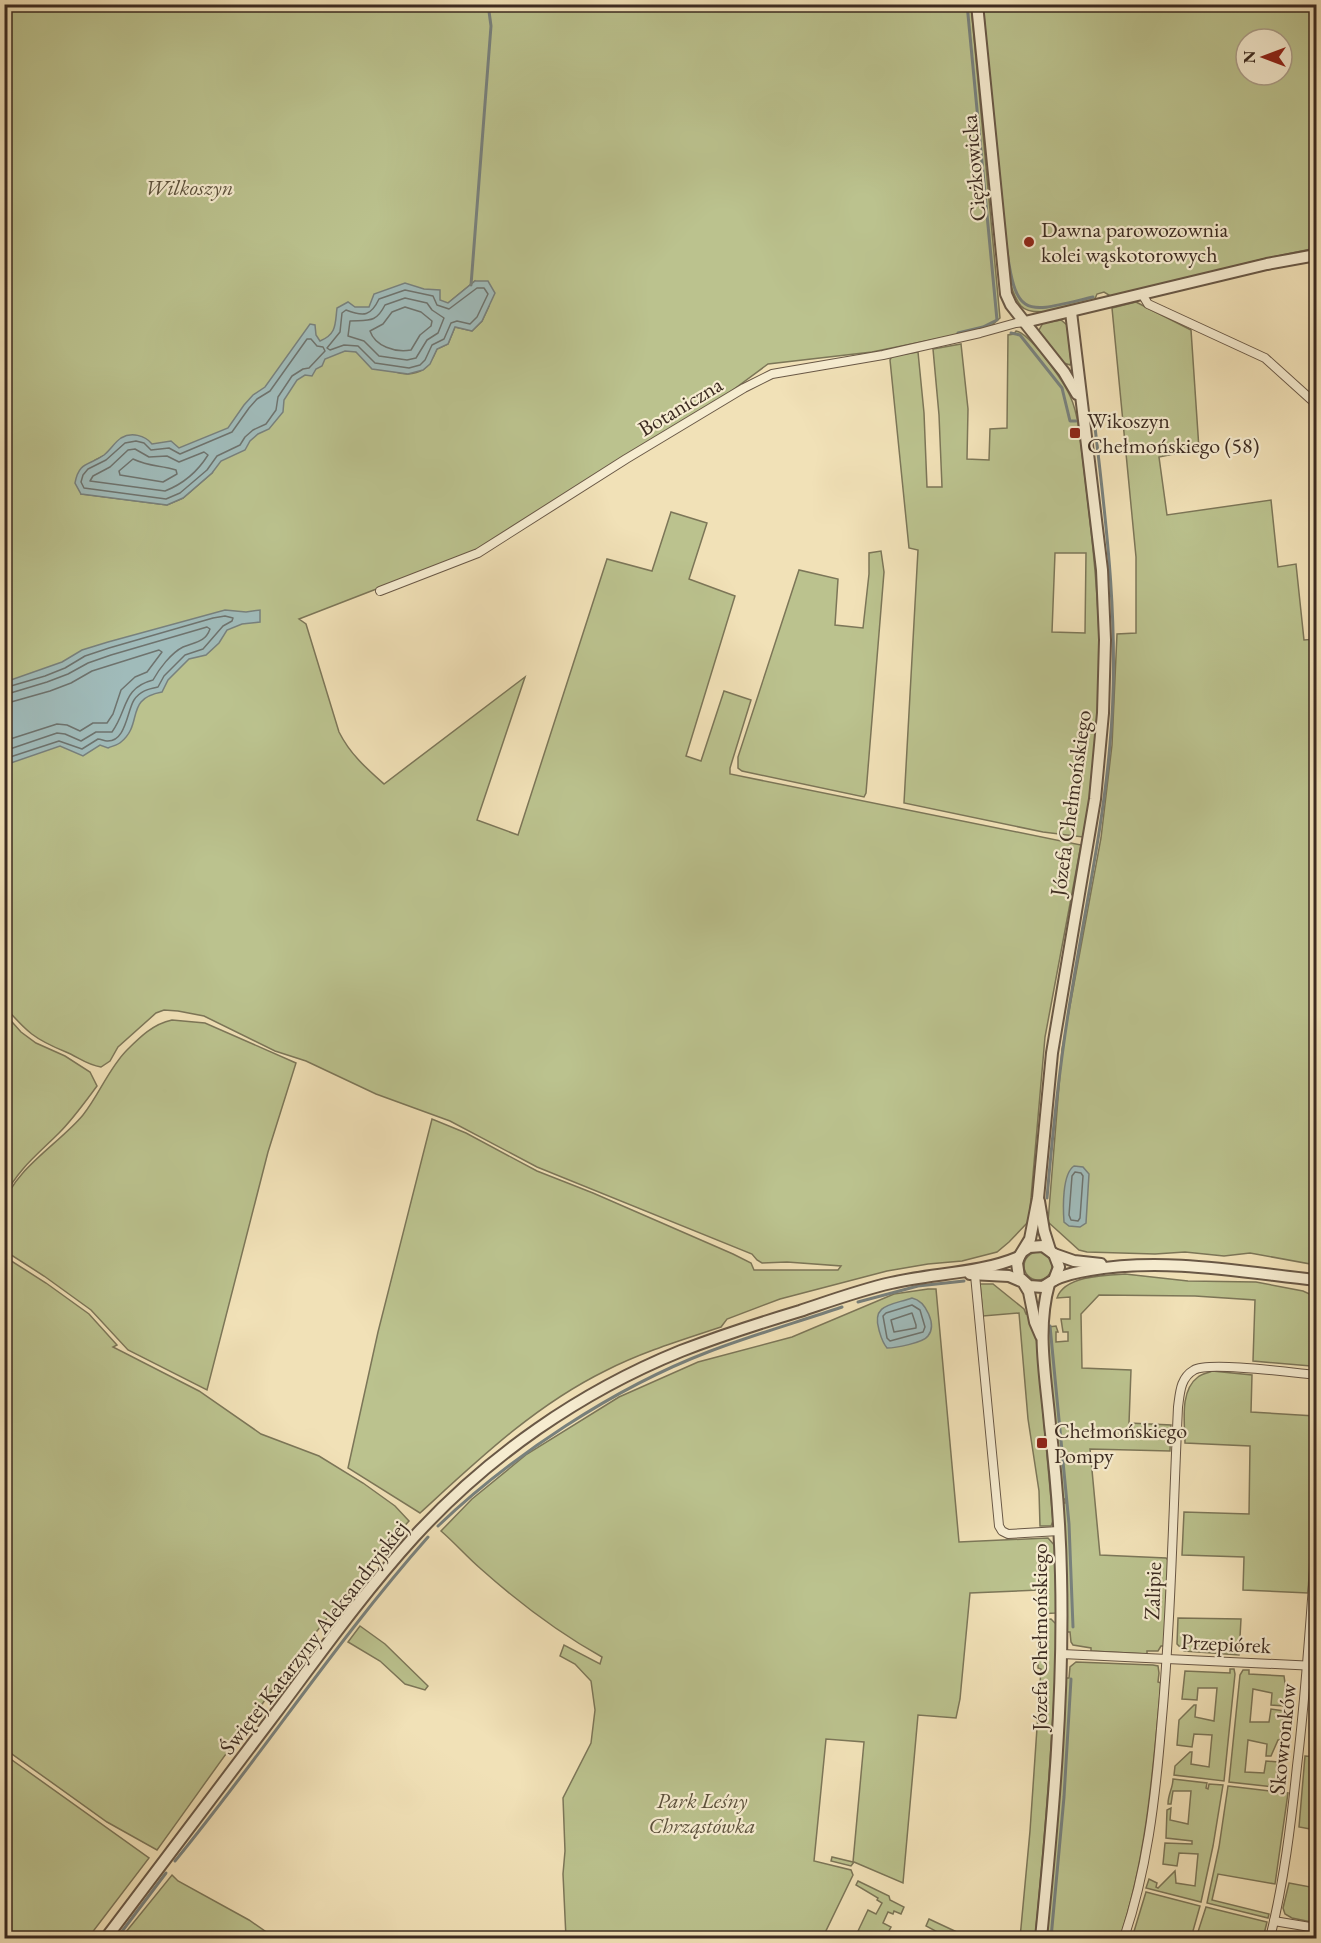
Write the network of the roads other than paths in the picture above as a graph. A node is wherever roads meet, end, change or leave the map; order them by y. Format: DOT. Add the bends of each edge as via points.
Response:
graph roads {
  1 [pos="977,4"];
  2 [pos="1317,255"];
  3 [pos="1142,294"];
  4 [pos="1071,312"];
  5 [pos="1025,322"];
  6 [pos="1317,404"];
  7 [pos="1083,412"];
  8 [pos="380,591"];
  9 [pos="1038,1198"];
  10 [pos="1052,1252"];
  11 [pos="1021,1254"];
  12 [pos="1114,1266"];
  13 [pos="961,1272"];
  14 [pos="975,1275"];
  15 [pos="1317,1280"];
  16 [pos="1023,1282"];
  17 [pos="1052,1282"];
  18 [pos="1041,1336"];
  19 [pos="1317,1375"];
  20 [pos="1059,1531"];
  21 [pos="1317,1542"];
  22 [pos="1062,1654"];
  23 [pos="1168,1658"];
  24 [pos="1312,1666"];
  25 [pos="1274,1921"];
  26 [pos="1317,1928"];
  27 [pos="106,1938"];
  28 [pos="1041,1938"];
  29 [pos="1124,1938"];
  30 [pos="1270,1938"];
  1 -- 5 [label="street, Ciężkowicka" via="1003,273 1008,299"];
  2 -- 3 [label="street"];
  3 -- 4 [label="street"];
  3 -- 6 [label="street" via="1148,304 1265,358"];
  4 -- 5 [label="street"];
  4 -- 7 [label="street, Józefa Chełmońskiego"];
  5 -- 7 [label="street, Józefa Chełmońskiego" via="1073,385"];
  5 -- 8 [label="street, Botaniczna" via="883,355 772,374 626,459 478,553"];
  7 -- 9 [label="street, Józefa Chełmońskiego" via="1102,570 1103,713 1093,808 1052,1053"];
  9 -- 10 [label="street, Józefa Chełmońskiego"];
  9 -- 11 [label="street, Józefa Chełmońskiego" via="1030,1239"];
  10 -- 11 [label="street" via="1036,1246"];
  10 -- 12 [label="street" via="1074,1261"];
  10 -- 17 [label="street" via="1059,1267"];
  11 -- 13 [label="street, Świętej Katarzyny Aleksandryjskiej"];
  11 -- 16 [label="street" via="1017,1270"];
  12 -- 15 [label="street" via="1177,1265"];
  12 -- 17 [label="street" via="1074,1272"];
  13 -- 14 [label="street, Świętej Katarzyny Aleksandryjskiej"];
  13 -- 27 [label="street, Świętej Katarzyny Aleksandryjskiej" via="869,1289 682,1351 576,1404 494,1462 442,1508 373,1585"];
  14 -- 16 [label="street, Świętej Katarzyny Aleksandryjskiej" via="1010,1276"];
  14 -- 20 [label="street" via="999,1526 1008,1534"];
  16 -- 17 [label="street" via="1036,1288"];
  16 -- 18 [label="street, Józefa Chełmońskiego"];
  17 -- 18 [label="street, Józefa Chełmońskiego"];
  18 -- 20 [label="street, Józefa Chełmońskiego"];
  19 -- 23 [label="street, Zalipie" via="1213,1366 1195,1368 1182,1381"];
  20 -- 22 [label="street, Józefa Chełmońskiego"];
  21 -- 24 [label="street, Skowronków"];
  22 -- 23 [label="street, Przepiórek"];
  22 -- 28 [label="street, Józefa Chełmońskiego"];
  23 -- 24 [label="street, Przepiórek"];
  23 -- 29 [label="street, Zalipie" via="1148,1850"];
  24 -- 25 [label="street, Skowronków"];
  25 -- 26 [label="street"];
  25 -- 30 [label="street, Skowronków"];
}
